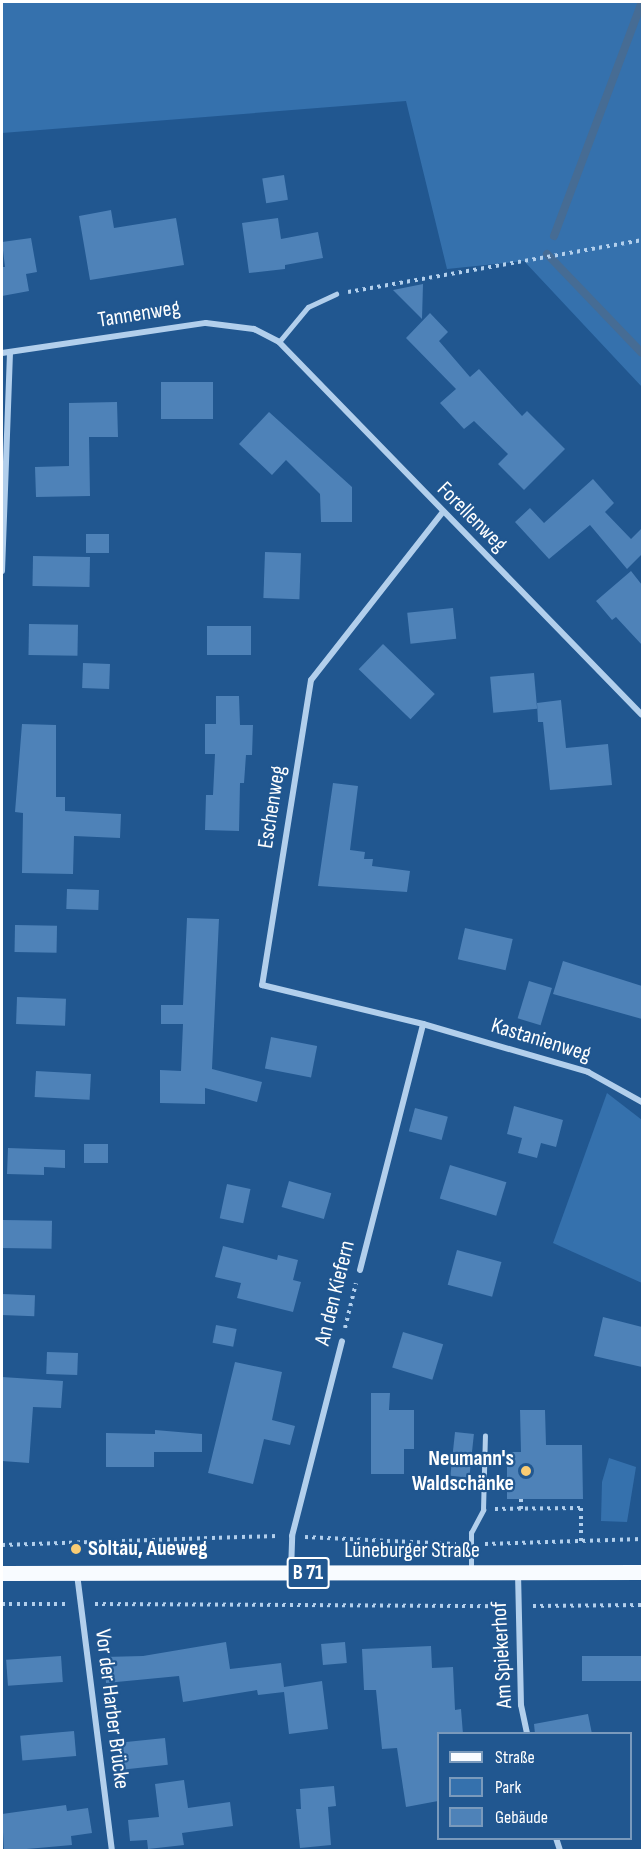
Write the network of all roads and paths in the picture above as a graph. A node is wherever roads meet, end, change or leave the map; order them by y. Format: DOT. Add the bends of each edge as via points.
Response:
graph roads {
  1 [pos="642,240"];
  2 [pos="336,294"];
  3 [pos="279,342"];
  4 [pos="10,352"];
  5 [pos="2,353"];
  6 [pos="442,513"];
  7 [pos="2,571"];
  8 [pos="642,714"];
  9 [pos="423,1024"];
  10 [pos="642,1102"];
  11 [pos="360,1270"];
  12 [pos="342,1341"];
  13 [pos="485,1436"];
  14 [pos="522,1499"];
  15 [pos="522,1509"];
  16 [pos="483,1510"];
  17 [pos="292,1536"];
  18 [pos="642,1539"];
  19 [pos="581,1542"];
  20 [pos="2,1545"];
  21 [pos="471,1545"];
  22 [pos="642,1572"];
  23 [pos="2,1573"];
  24 [pos="77,1573"];
  25 [pos="291,1573"];
  26 [pos="471,1573"];
  27 [pos="518,1573"];
  28 [pos="2,1604"];
  29 [pos="81,1604"];
  30 [pos="642,1605"];
  31 [pos="516,1606"];
  32 [pos="527,1732"];
  33 [pos="112,1851"];
  1 -- 2 [label="path"];
  2 -- 3 [label="lane" via="308,307"];
  3 -- 4 [label="street, Tannenweg" via="254,329 206,322"];
  3 -- 6 [label="street, Forellenweg"];
  4 -- 5 [label="street, Tannenweg"];
  4 -- 7 [label="street"];
  6 -- 8 [label="street, Forellenweg"];
  6 -- 9 [label="street, Eschenweg" via="311,680 262,985"];
  9 -- 10 [label="street, Kastanienweg" via="588,1072"];
  9 -- 11 [label="street, An den Kiefern"];
  11 -- 12 [label="path, An den Kiefern"];
  12 -- 17 [label="street, An den Kiefern"];
  13 -- 16 [label="lane"];
  14 -- 15 [label="path"];
  15 -- 16 [label="path"];
  15 -- 19 [label="path" via="581,1508"];
  16 -- 21 [label="lane" via="471,1533"];
  17 -- 20 [label="path"];
  17 -- 21 [label="path"];
  17 -- 25 [label="street, An den Kiefern"];
  18 -- 19 [label="path"];
  19 -- 21 [label="path"];
  21 -- 26 [label="lane"];
  22 -- 27 [label="main road, Lüneburger Straße / B 71"];
  23 -- 24 [label="main road, Lüneburger Straße / B 71"];
  24 -- 25 [label="main road, Lüneburger Straße / B 71"];
  24 -- 29 [label="street, Vor der Harber Brücke"];
  25 -- 26 [label="main road, Lüneburger Straße / B 71"];
  26 -- 27 [label="main road, Lüneburger Straße / B 71"];
  27 -- 31 [label="street, Am Spiekerhof"];
  28 -- 29 [label="path"];
  29 -- 31 [label="path"];
  29 -- 33 [label="street, Vor der Harber Brücke"];
  30 -- 31 [label="path"];
  31 -- 32 [label="street, Am Spiekerhof" via="521,1705"];
}
